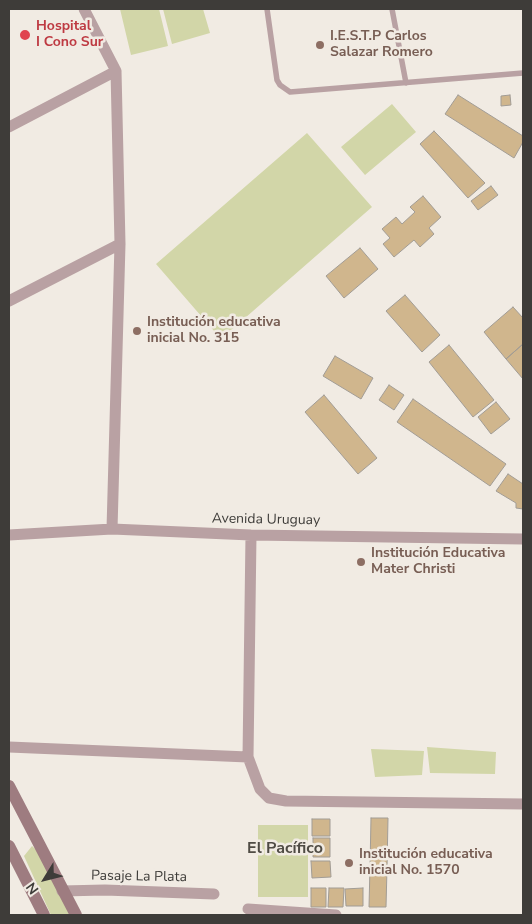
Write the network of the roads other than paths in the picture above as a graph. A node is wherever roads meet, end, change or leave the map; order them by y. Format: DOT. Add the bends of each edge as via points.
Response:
graph roads {
  1 [pos="84,9"];
  2 [pos="267,9"];
  3 [pos="392,9"];
  4 [pos="116,71"];
  5 [pos="523,73"];
  6 [pos="406,83"];
  7 [pos="9,127"];
  8 [pos="120,244"];
  9 [pos="9,299"];
  10 [pos="112,529"];
  11 [pos="9,534"];
  12 [pos="251,535"];
  13 [pos="523,539"];
  14 [pos="9,747"];
  15 [pos="248,757"];
  16 [pos="9,786"];
  17 [pos="523,804"];
  18 [pos="9,846"];
  19 [pos="62,891"];
  20 [pos="214,894"];
  21 [pos="248,909"];
  22 [pos="44,915"];
  23 [pos="76,915"];
  24 [pos="336,915"];
  1 -- 4 [label="street"];
  2 -- 6 [label="lane" via="277,80 286,90 297,94"];
  3 -- 6 [label="lane"];
  4 -- 7 [label="street"];
  4 -- 8 [label="street"];
  5 -- 6 [label="lane"];
  8 -- 9 [label="street"];
  8 -- 10 [label="street"];
  10 -- 11 [label="street, Avenida Uruguay"];
  10 -- 12 [label="street, Avenida Uruguay"];
  12 -- 13 [label="street, Avenida Uruguay"];
  12 -- 15 [label="street"];
  14 -- 15 [label="street"];
  15 -- 17 [label="street" via="260,789 268,798 286,801"];
  16 -- 19 [label="main road"];
  18 -- 22 [label="main road"];
  19 -- 20 [label="street, Pasaje La Plata"];
  19 -- 23 [label="main road"];
  21 -- 24 [label="street"];
}
